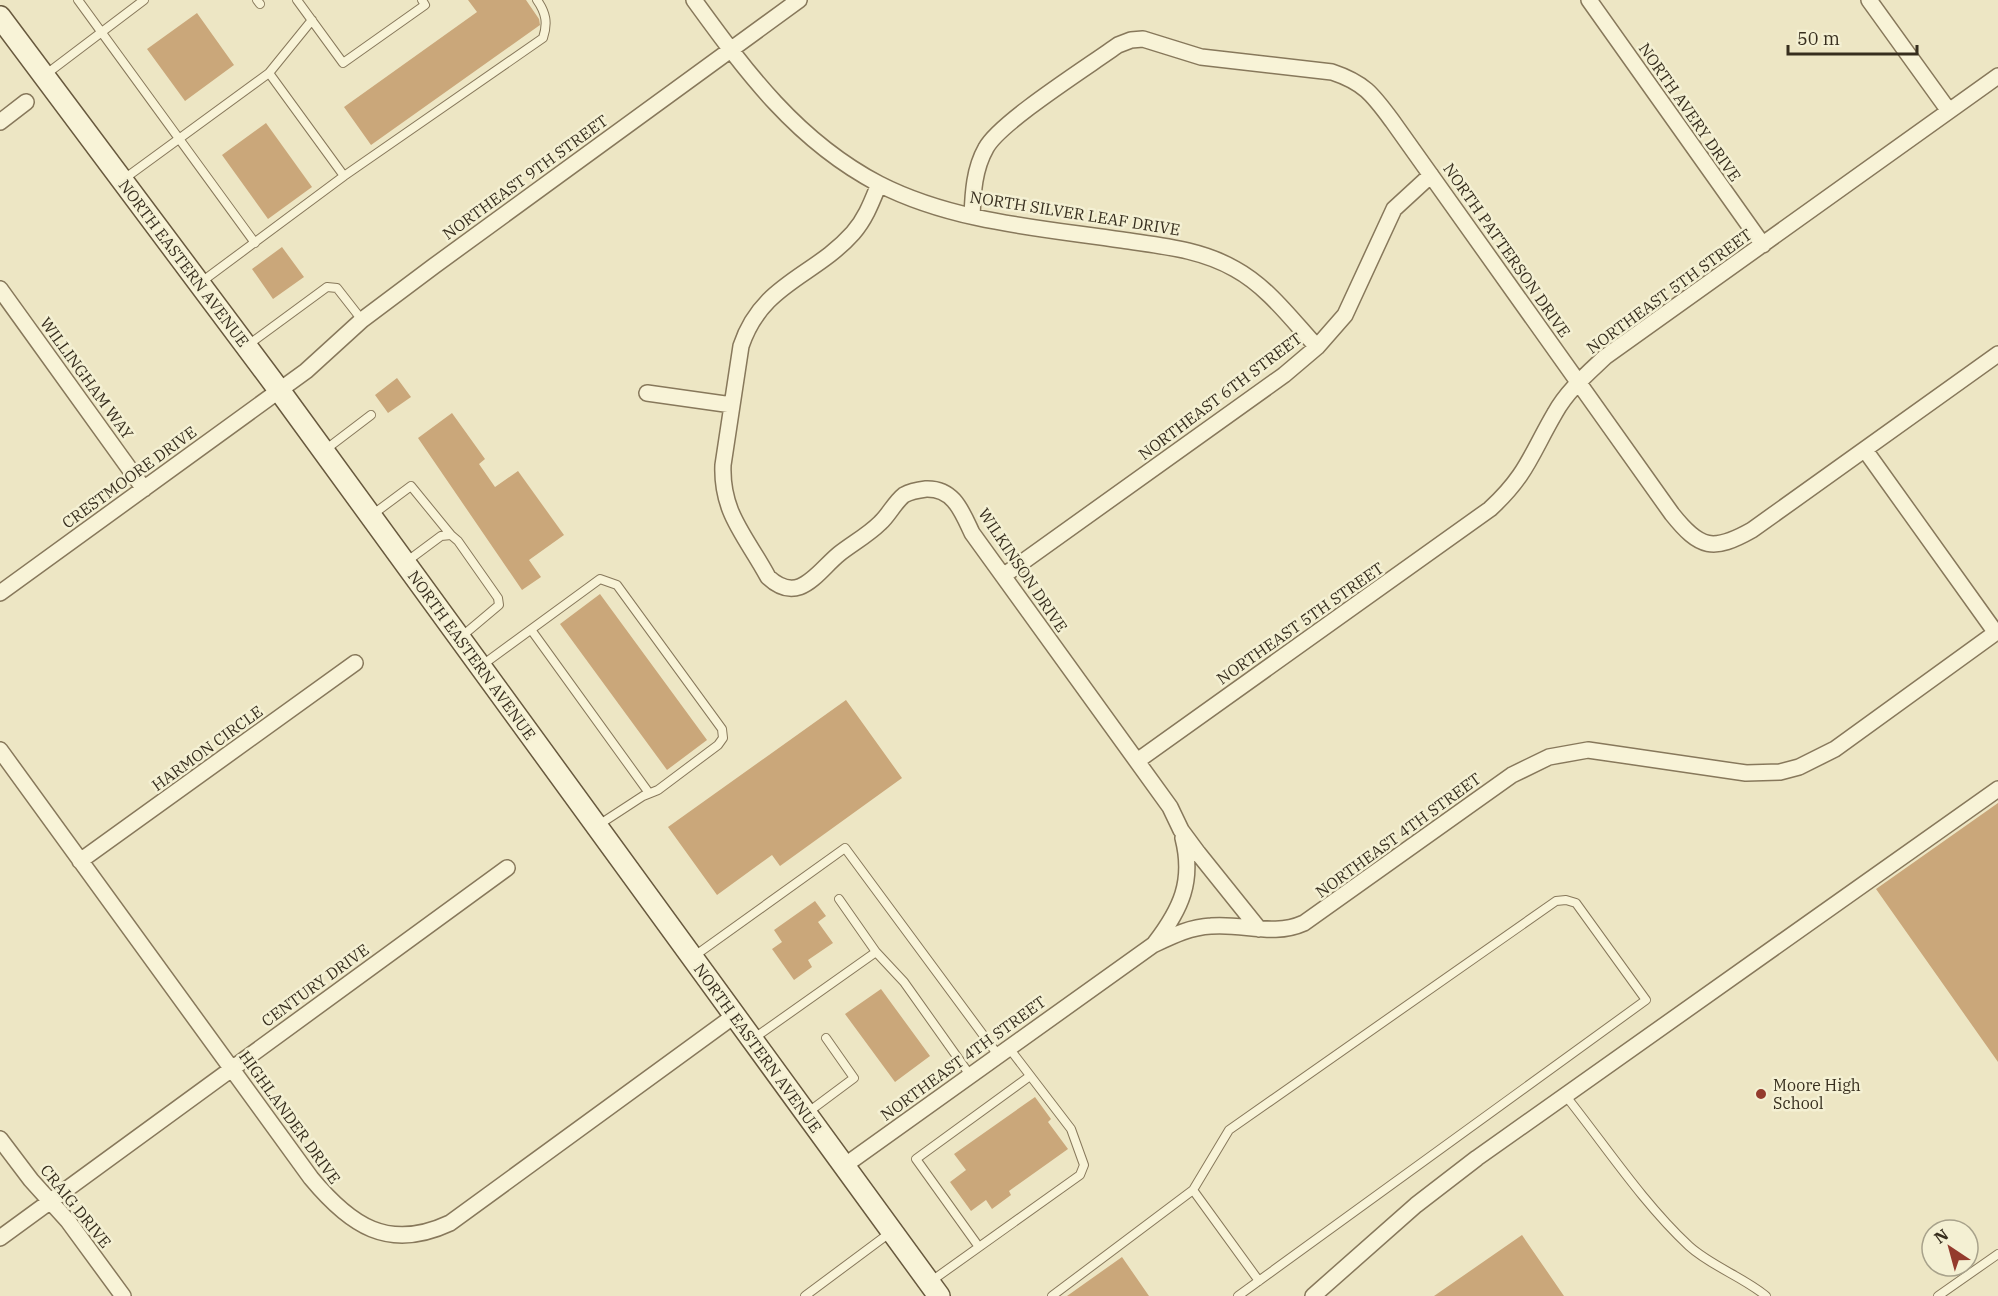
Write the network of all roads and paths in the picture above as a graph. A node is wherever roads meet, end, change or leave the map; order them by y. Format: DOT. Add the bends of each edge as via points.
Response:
graph roads {
  1 [pos="78,0"];
  2 [pos="144,0"];
  3 [pos="297,0"];
  4 [pos="422,0"];
  5 [pos="537,0"];
  6 [pos="694,0"];
  7 [pos="799,0"];
  8 [pos="1589,0"];
  9 [pos="1869,0"];
  10 [pos="0,17"];
  11 [pos="312,20"];
  12 [pos="100,33"];
  13 [pos="730,50"];
  14 [pos="269,73"];
  15 [pos="44,76"];
  16 [pos="1998,76"];
  17 [pos="26,102"];
  18 [pos="1949,111"];
  19 [pos="0,122"];
  20 [pos="177,140"];
  21 [pos="1431,175"];
  22 [pos="344,176"];
  23 [pos="122,180"];
  24 [pos="879,184"];
  25 [pos="972,216"];
  26 [pos="255,243"];
  27 [pos="1763,245"];
  28 [pos="199,284"];
  29 [pos="0,290"];
  30 [pos="362,320"];
  31 [pos="246,346"];
  32 [pos="1317,347"];
  33 [pos="1998,354"];
  34 [pos="1579,382"];
  35 [pos="279,390"];
  36 [pos="647,393"];
  37 [pos="732,405"];
  38 [pos="371,415"];
  39 [pos="1865,450"];
  40 [pos="323,451"];
  41 [pos="144,489"];
  42 [pos="370,515"];
  43 [pos="451,535"];
  44 [pos="405,563"];
  45 [pos="1003,576"];
  46 [pos="0,593"];
  47 [pos="532,631"];
  48 [pos="1997,632"];
  49 [pos="460,638"];
  50 [pos="355,663"];
  51 [pos="480,667"];
  52 [pos="0,750"];
  53 [pos="1137,761"];
  54 [pos="1998,789"];
  55 [pos="649,793"];
  56 [pos="596,827"];
  57 [pos="1181,830"];
  58 [pos="80,861"];
  59 [pos="507,868"];
  60 [pos="839,899"];
  61 [pos="1259,929"];
  62 [pos="1153,945"];
  63 [pos="876,952"];
  64 [pos="692,958"];
  65 [pos="734,1017"];
  66 [pos="826,1038"];
  67 [pos="752,1040"];
  68 [pos="1003,1051"];
  69 [pos="231,1068"];
  70 [pos="970,1075"];
  71 [pos="1030,1076"];
  72 [pos="1565,1095"];
  73 [pos="806,1114"];
  74 [pos="0,1139"];
  75 [pos="844,1166"];
  76 [pos="1194,1190"];
  77 [pos="50,1202"];
  78 [pos="892,1232"];
  79 [pos="0,1238"];
  80 [pos="980,1247"];
  81 [pos="1998,1254"];
  82 [pos="1259,1281"];
  83 [pos="934,1290"];
  84 [pos="123,1296"];
  85 [pos="805,1296"];
  86 [pos="1052,1296"];
  87 [pos="1238,1296"];
  88 [pos="1313,1296"];
  89 [pos="1766,1296"];
  90 [pos="1938,1296"];
  1 -- 12 [label="lane"];
  2 -- 12 [label="lane"];
  3 -- 11 [label="lane"];
  4 -- 11 [label="lane" via="425,5 342,63"];
  5 -- 22 [label="lane" via="547,26 543,38"];
  6 -- 13 [label="street, NORTH SILVER LEAF DRIVE"];
  7 -- 13 [label="street, NORTHEAST 9TH STREET"];
  8 -- 27 [label="street, NORTH AVERY DRIVE"];
  9 -- 18 [label="street"];
  10 -- 15 [label="main road, NORTH EASTERN AVENUE"];
  11 -- 14 [label="lane"];
  12 -- 15 [label="lane"];
  12 -- 20 [label="lane"];
  13 -- 24 [label="street, NORTH SILVER LEAF DRIVE" via="757,85 795,122"];
  13 -- 30 [label="street, NORTHEAST 9TH STREET"];
  14 -- 20 [label="lane"];
  14 -- 22 [label="lane"];
  15 -- 23 [label="main road, NORTH EASTERN AVENUE"];
  16 -- 18 [label="street, NORTHEAST 5TH STREET"];
  17 -- 19 [label="street"];
  18 -- 27 [label="street, NORTHEAST 5TH STREET"];
  20 -- 23 [label="lane"];
  20 -- 26 [label="lane"];
  21 -- 25 [label="street, NORTH PATTERSON DRIVE" via="1373,95 1351,78 1332,72 1201,57 1157,42 1131,40 1118,45 995,136 980,161 973,186"];
  21 -- 32 [label="street, NORTHEAST 6TH STREET" via="1394,209 1345,315"];
  21 -- 34 [label="street, NORTH PATTERSON DRIVE"];
  22 -- 26 [label="lane"];
  23 -- 28 [label="main road, NORTH EASTERN AVENUE"];
  24 -- 25 [label="street, NORTH SILVER LEAF DRIVE"];
  24 -- 37 [label="street, WILKINSON DRIVE" via="870,207 841,245 756,312 741,346"];
  25 -- 32 [label="street, NORTH SILVER LEAF DRIVE" via="1210,257 1254,280"];
  26 -- 28 [label="lane"];
  27 -- 34 [label="street, NORTHEAST 5TH STREET" via="1605,357"];
  28 -- 31 [label="main road, NORTH EASTERN AVENUE"];
  29 -- 41 [label="street, WILLINGHAM WAY"];
  30 -- 31 [label="lane" via="337,288 327,287"];
  30 -- 35 [label="street, NORTHEAST 9TH STREET"];
  31 -- 35 [label="main road, NORTH EASTERN AVENUE"];
  32 -- 45 [label="street, NORTHEAST 6TH STREET" via="1284,375"];
  33 -- 39 [label="street, NORTH PATTERSON DRIVE"];
  34 -- 39 [label="street, NORTH PATTERSON DRIVE" via="1685,531 1709,546 1722,545 1752,530"];
  34 -- 53 [label="street, NORTHEAST 5TH STREET" via="1555,412 1522,475 1490,509"];
  35 -- 40 [label="main road, NORTH EASTERN AVENUE"];
  35 -- 41 [label="street, CRESTMOORE DRIVE"];
  36 -- 37 [label="street"];
  37 -- 45 [label="street, WILKINSON DRIVE" via="723,495 727,508 776,585 793,587 812,581 837,556 880,524 904,495 924,489 953,497 972,533"];
  38 -- 40 [label="lane"];
  39 -- 48 [label="street"];
  40 -- 42 [label="main road, NORTH EASTERN AVENUE"];
  41 -- 46 [label="street, CRESTMOORE DRIVE"];
  42 -- 43 [label="lane" via="411,486"];
  42 -- 44 [label="main road, NORTH EASTERN AVENUE"];
  43 -- 44 [label="lane" via="441,536"];
  43 -- 49 [label="lane" via="499,605"];
  44 -- 49 [label="main road, NORTH EASTERN AVENUE"];
  45 -- 53 [label="street, WILKINSON DRIVE"];
  47 -- 51 [label="lane"];
  47 -- 55 [label="lane"];
  47 -- 55 [label="lane" via="600,579 612,581 722,729 723,738 718,745"];
  48 -- 61 [label="street, NORTHEAST 4TH STREET" via="1834,749 1780,772 1746,773 1588,750 1549,757 1512,775 1304,923 1275,932"];
  49 -- 51 [label="main road, NORTH EASTERN AVENUE"];
  50 -- 58 [label="street, HARMON CIRCLE"];
  51 -- 56 [label="main road, NORTH EASTERN AVENUE"];
  52 -- 58 [label="street, HIGHLANDER DRIVE"];
  53 -- 57 [label="street, WILKINSON DRIVE" via="1170,807"];
  54 -- 72 [label="street"];
  55 -- 56 [label="lane"];
  56 -- 64 [label="main road, NORTH EASTERN AVENUE"];
  57 -- 61 [label="street, WILKINSON DRIVE"];
  57 -- 62 [label="street" via="1187,853 1185,890 1179,908"];
  58 -- 69 [label="street, HIGHLANDER DRIVE"];
  59 -- 69 [label="street, CENTURY DRIVE"];
  60 -- 63 [label="lane"];
  61 -- 62 [label="street, NORTHEAST 4TH STREET" via="1196,928"];
  62 -- 68 [label="street, NORTHEAST 4TH STREET"];
  63 -- 67 [label="lane"];
  63 -- 70 [label="lane" via="904,982"];
  64 -- 65 [label="main road, NORTH EASTERN AVENUE"];
  64 -- 68 [label="lane" via="845,848"];
  65 -- 67 [label="main road, NORTH EASTERN AVENUE"];
  65 -- 69 [label="street, HIGHLANDER DRIVE" via="463,1216 442,1227 414,1234 384,1234 366,1228 331,1202"];
  66 -- 73 [label="lane" via="854,1078"];
  67 -- 73 [label="main road, NORTH EASTERN AVENUE"];
  68 -- 70 [label="street, NORTHEAST 4TH STREET"];
  68 -- 71 [label="lane"];
  69 -- 77 [label="street, CENTURY DRIVE"];
  70 -- 75 [label="street, NORTHEAST 4TH STREET"];
  71 -- 80 [label="lane" via="1071,1128 1084,1165 1080,1175"];
  71 -- 80 [label="lane" via="916,1159"];
  72 -- 88 [label="street" via="1416,1205"];
  72 -- 89 [label="lane" via="1691,1247"];
  73 -- 75 [label="main road, NORTH EASTERN AVENUE"];
  74 -- 77 [label="street, CRAIG DRIVE"];
  75 -- 78 [label="main road, NORTH EASTERN AVENUE"];
  76 -- 82 [label="lane"];
  76 -- 82 [label="lane" via="1229,1131 1556,901 1575,903 1646,1000"];
  76 -- 86 [label="lane"];
  77 -- 79 [label="street, CENTURY DRIVE"];
  77 -- 84 [label="street, CRAIG DRIVE"];
  78 -- 83 [label="main road, NORTH EASTERN AVENUE"];
  78 -- 85 [label="lane"];
  80 -- 83 [label="lane"];
  81 -- 90 [label="lane"];
  82 -- 87 [label="lane"];
}
